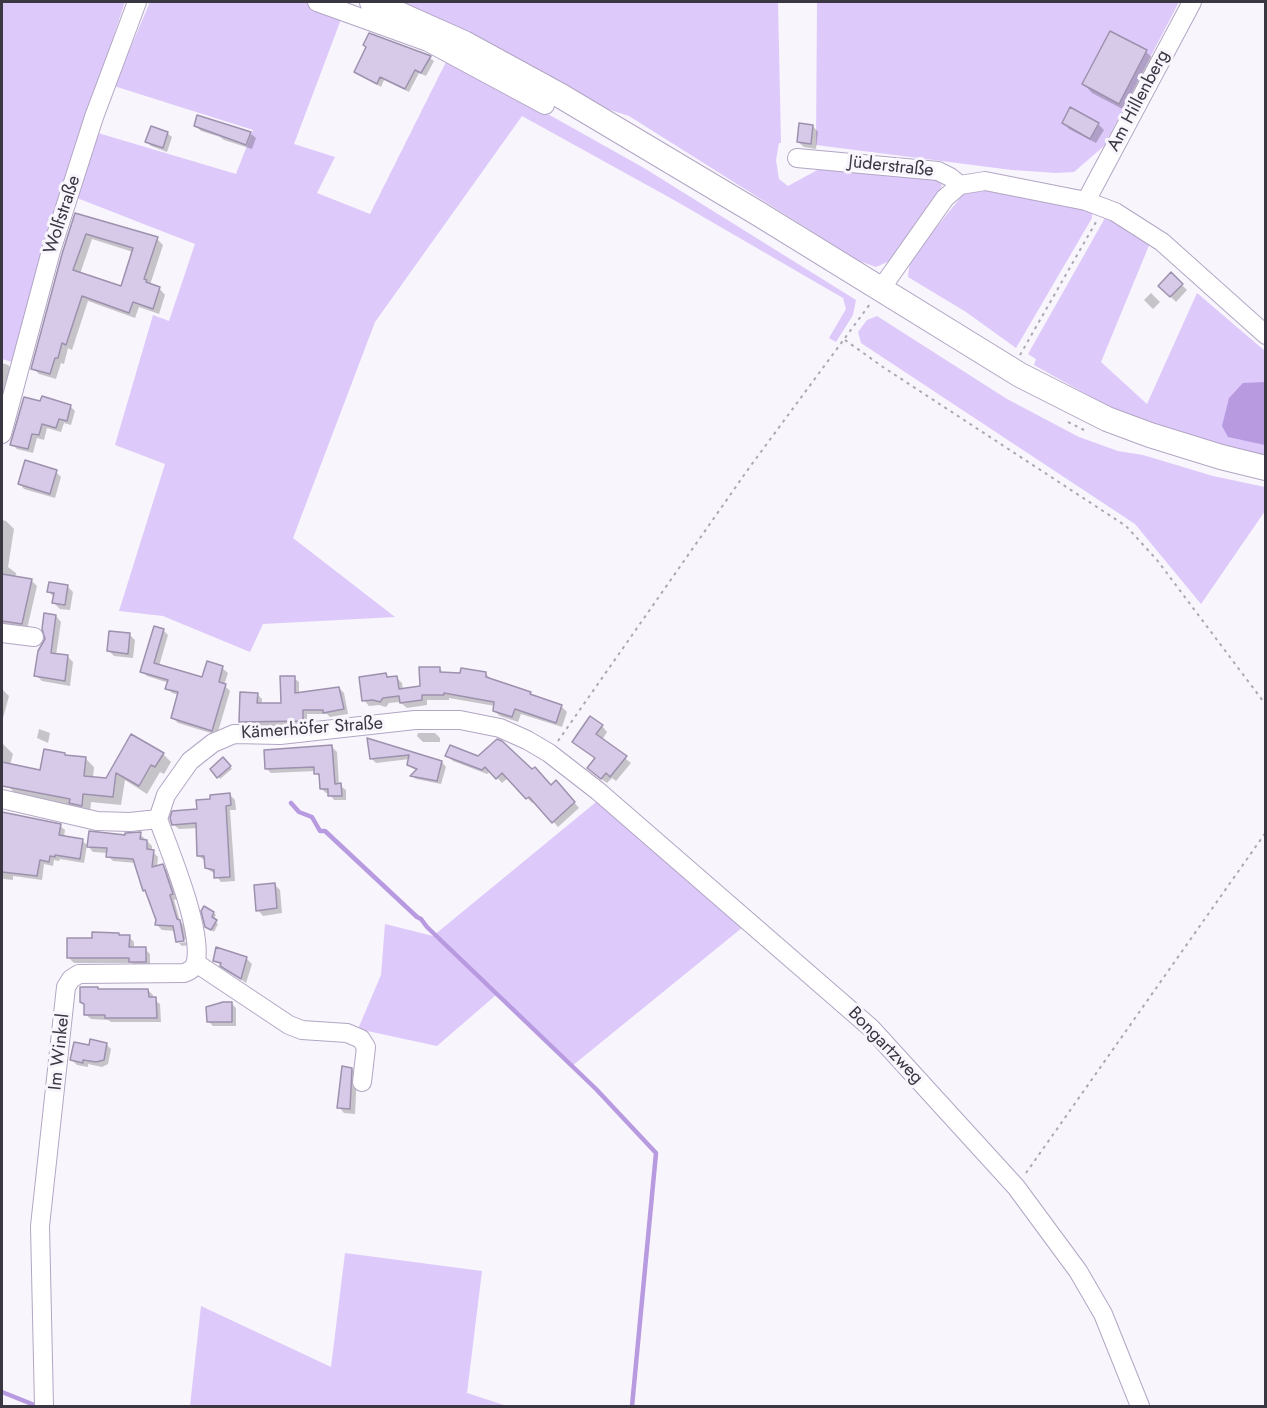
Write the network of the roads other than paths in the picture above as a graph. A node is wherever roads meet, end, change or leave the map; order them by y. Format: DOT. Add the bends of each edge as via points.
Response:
graph roads {
  1 [pos="137,2"];
  2 [pos="317,2"];
  3 [pos="372,2"];
  4 [pos="1192,2"];
  5 [pos="545,105"];
  6 [pos="798,158"];
  7 [pos="960,185"];
  8 [pos="1086,201"];
  9 [pos="875,297"];
  10 [pos="1266,335"];
  11 [pos="2,434"];
  12 [pos="1266,468"];
  13 [pos="2,633"];
  14 [pos="34,637"];
  15 [pos="549,753"];
  16 [pos="2,799"];
  17 [pos="158,819"];
  18 [pos="196,963"];
  19 [pos="362,1082"];
  20 [pos="44,1407"];
  21 [pos="1140,1407"];
  1 -- 11 [label="street, Wolfstraße" via="94,117 51,251"];
  2 -- 5 [label="street" via="428,42"];
  3 -- 9 [label="main road" via="464,43 561,96 759,214"];
  4 -- 8 [label="street, Am Hillenberg"];
  6 -- 7 [label="street, Jüderstraße" via="938,171"];
  7 -- 8 [label="street" via="985,181"];
  7 -- 9 [label="street" via="945,198"];
  8 -- 10 [label="street" via="1132,222 1162,242"];
  9 -- 12 [label="main road" via="1107,418 1150,435"];
  13 -- 14 [label="street"];
  15 -- 17 [label="street, Kämerhöfer Straße" via="500,728 459,720 416,720 280,735 234,734 190,762 166,795"];
  15 -- 21 [label="street, Bongartzweg" via="871,1028 1016,1187 1078,1271 1103,1314"];
  16 -- 17 [label="street" via="97,821"];
  17 -- 18 [label="street" via="193,922"];
  18 -- 19 [label="street" via="289,1025 302,1030 347,1033 361,1039 366,1047"];
  18 -- 20 [label="street, Im Winkel" via="184,974 79,974 66,987 40,1226"];
}
